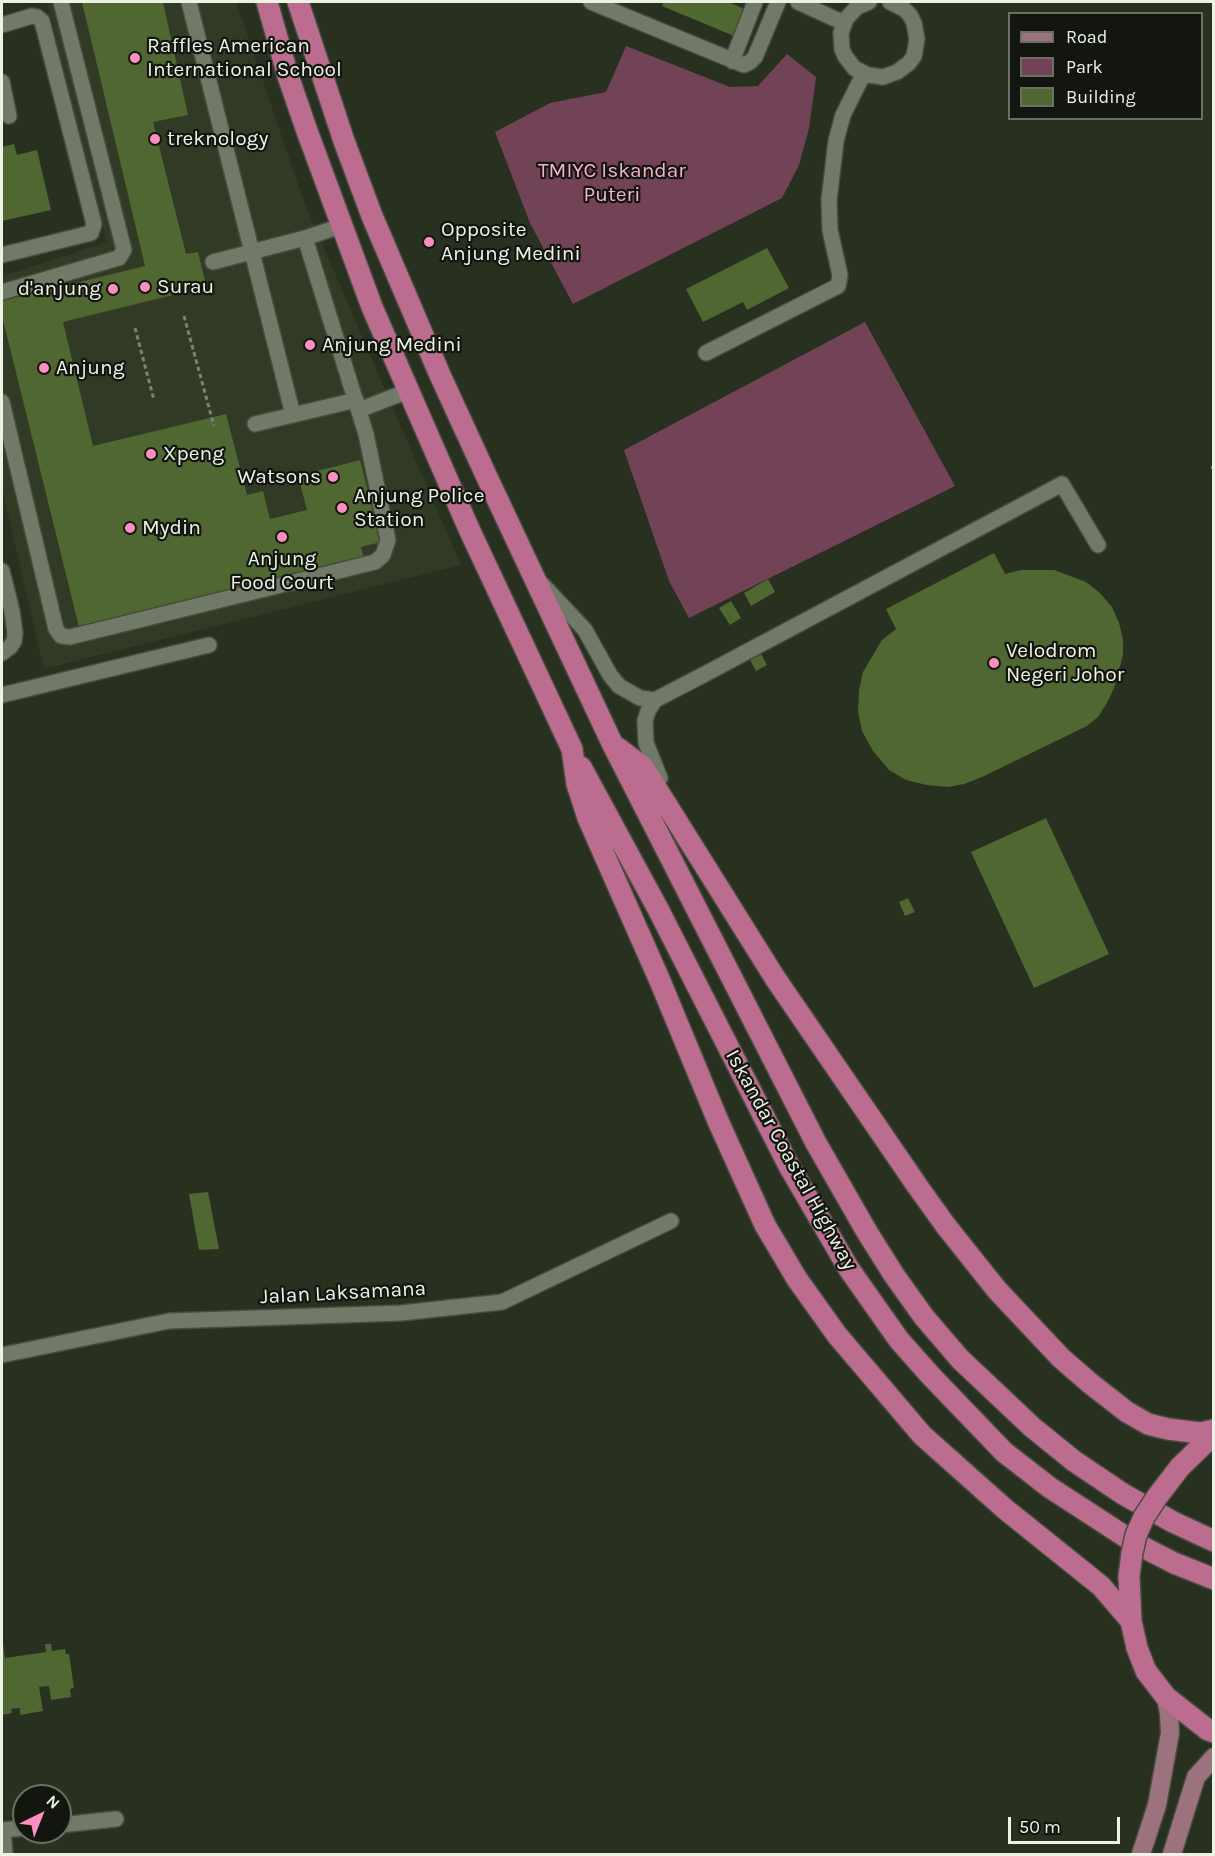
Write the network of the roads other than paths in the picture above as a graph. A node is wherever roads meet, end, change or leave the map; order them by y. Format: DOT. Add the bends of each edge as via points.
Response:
graph roads {
  1 [pos="61,2"];
  2 [pos="189,2"];
  3 [pos="256,2"];
  4 [pos="267,2"];
  5 [pos="298,2"];
  6 [pos="591,2"];
  7 [pos="755,2"];
  8 [pos="778,2"];
  9 [pos="798,2"];
  10 [pos="869,2"];
  11 [pos="895,2"];
  12 [pos="844,23"];
  13 [pos="273,24"];
  14 [pos="2,26"];
  15 [pos="732,61"];
  16 [pos="864,73"];
  17 [pos="2,82"];
  18 [pos="9,116"];
  19 [pos="341,226"];
  20 [pos="305,238"];
  21 [pos="252,252"];
  22 [pos="2,255"];
  23 [pos="213,262"];
  24 [pos="2,292"];
  25 [pos="706,353"];
  26 [pos="408,391"];
  27 [pos="2,402"];
  28 [pos="357,405"];
  29 [pos="293,415"];
  30 [pos="255,424"];
  31 [pos="1098,545"];
  32 [pos="2,572"];
  33 [pos="531,572"];
  34 [pos="209,645"];
  35 [pos="2,653"];
  36 [pos="2,695"];
  37 [pos="655,700"];
  38 [pos="612,744"];
  39 [pos="572,749"];
  40 [pos="666,804"];
  41 [pos="670,1221"];
  42 [pos="2,1355"];
  43 [pos="1214,1432"];
  44 [pos="1214,1541"];
  45 [pos="1214,1579"];
  46 [pos="1131,1622"];
  47 [pos="1166,1697"];
  48 [pos="1214,1732"];
  49 [pos="1214,1757"];
  50 [pos="116,1819"];
  51 [pos="72,1823"];
  52 [pos="2,1830"];
  53 [pos="5,1854"];
  54 [pos="1141,1854"];
  55 [pos="1172,1854"];
  1 -- 24 [label="street" via="124,250 119,258"];
  2 -- 21 [label="street"];
  3 -- 13 [label="highway"];
  4 -- 13 [label="highway"];
  5 -- 33 [label="highway, Iskandar Coastal Highway" via="372,216"];
  6 -- 15 [label="street"];
  7 -- 15 [label="street"];
  8 -- 15 [label="street" via="753,60 744,65"];
  9 -- 12 [label="street"];
  10 -- 12 [label="street" via="851,12"];
  11 -- 16 [label="street" via="914,23 914,56 890,75"];
  12 -- 16 [label="street" via="841,41 845,56"];
  13 -- 19 [label="highway"];
  14 -- 22 [label="street" via="32,16 42,21 94,224 91,233"];
  16 -- 25 [label="street" via="843,115 836,141 829,200 830,230 840,275 838,286"];
  17 -- 18 [label="street"];
  19 -- 20 [label="street"];
  19 -- 26 [label="highway"];
  20 -- 21 [label="street"];
  20 -- 28 [label="street"];
  21 -- 23 [label="street"];
  21 -- 29 [label="street"];
  26 -- 28 [label="street"];
  26 -- 39 [label="highway"];
  27 -- 28 [label="street" via="56,629 65,637 375,562 383,555 388,540"];
  28 -- 29 [label="street"];
  29 -- 30 [label="street"];
  31 -- 37 [label="street" via="1062,484"];
  32 -- 35 [label="street" via="15,633 14,641"];
  33 -- 37 [label="street" via="585,630 619,686 640,698"];
  33 -- 38 [label="highway, Iskandar Coastal Highway"];
  34 -- 36 [label="street"];
  37 -- 40 [label="street" via="645,721 646,743"];
  38 -- 40 [label="highway" via="643,767"];
  38 -- 44 [label="highway, Iskandar Coastal Highway" via="816,1143 872,1241 924,1317 994,1393 1074,1461 1173,1522"];
  39 -- 45 [label="highway, Iskandar Coastal Highway" via="789,1166 849,1269 899,1340 1004,1452 1049,1487 1135,1543"];
  39 -- 46 [label="highway" via="588,818 765,1225 797,1279 837,1335 922,1435 1005,1509 1101,1586"];
  40 -- 43 [label="highway" via="795,1006 924,1195 997,1290 1062,1358 1127,1412 1168,1430"];
  41 -- 42 [label="street, Jalan Laksamana" via="502,1302 401,1313 169,1321"];
  43 -- 46 [label="highway, bridge" via="1179,1467 1136,1535 1129,1576"];
  46 -- 47 [label="highway" via="1146,1671"];
  47 -- 48 [label="highway"];
  47 -- 54 [label="main road" via="1170,1733 1157,1805"];
  49 -- 55 [label="main road" via="1196,1777"];
  50 -- 51 [label="street"];
  52 -- 53 [label="street"];
}
